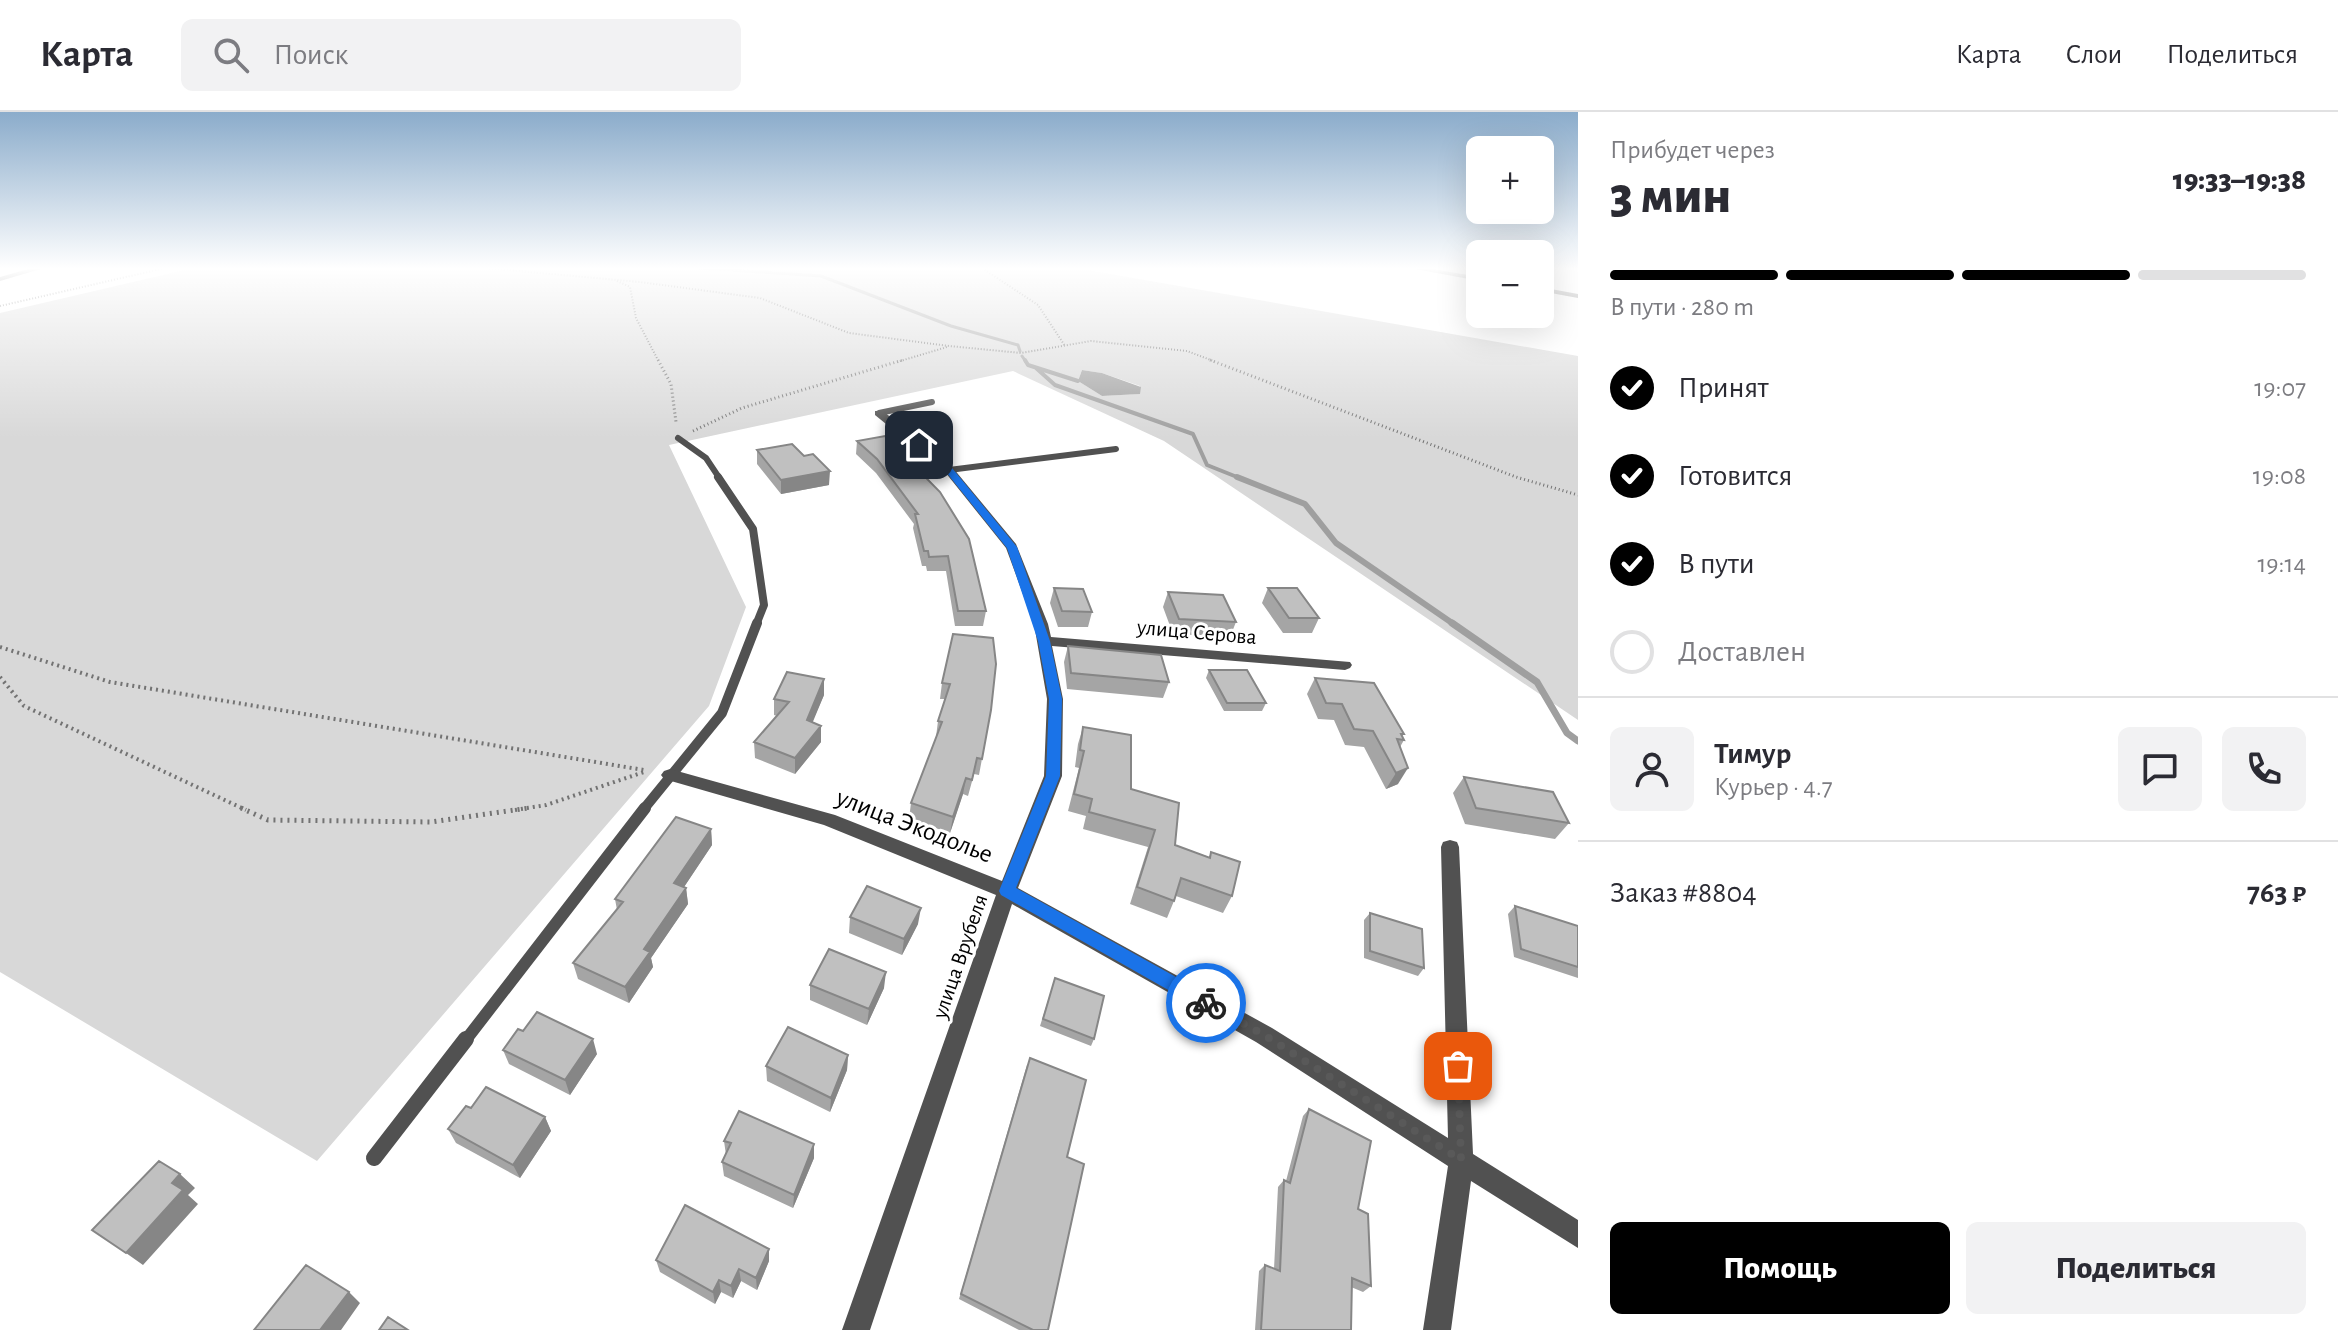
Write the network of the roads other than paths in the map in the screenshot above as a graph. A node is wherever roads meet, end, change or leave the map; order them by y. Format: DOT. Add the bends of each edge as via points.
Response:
graph roads {
  1 [pos="932,402"];
  2 [pos="879,413"];
  3 [pos="678,438"];
  4 [pos="1116,449"];
  5 [pos="949,470"];
  6 [pos="1044,641"];
  7 [pos="1345,665"];
  8 [pos="670,775"];
  9 [pos="1450,847"];
  10 [pos="1007,891"];
  11 [pos="374,1158"];
  12 [pos="1461,1160"];
  13 [pos="1578,1235"];
  14 [pos="856,1330"];
  15 [pos="1437,1330"];
  1 -- 2 [label="lane"];
  2 -- 5 [label="street, улица Врубеля"];
  3 -- 8 [label="lane" via="706,458 753,529 764,605 722,713"];
  4 -- 5 [label="lane"];
  5 -- 6 [label="street, улица Врубеля" via="1012,547"];
  6 -- 7 [label="street, улица Серова"];
  6 -- 10 [label="street, улица Врубеля" via="1055,699 1053,776"];
  8 -- 10 [label="street, улица Экодолье" via="829,820"];
  8 -- 11 [label="lane"];
  9 -- 12 [label="street"];
  10 -- 12 [label="street, улица Экодолье" via="1264,1035"];
  10 -- 14 [label="street, улица Врубеля"];
  12 -- 13 [label="street, улица Экодолье"];
  12 -- 15 [label="street"];
}
